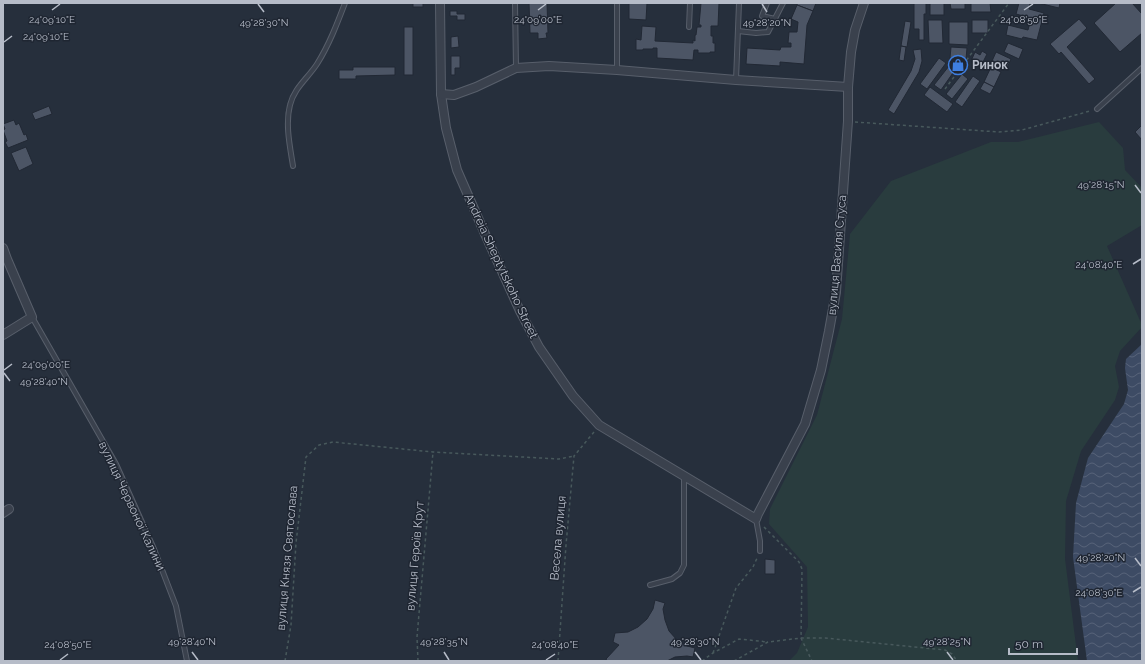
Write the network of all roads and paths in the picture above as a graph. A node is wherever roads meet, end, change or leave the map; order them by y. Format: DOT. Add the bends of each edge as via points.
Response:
graph roads {
  1 [pos="345,3"];
  2 [pos="440,3"];
  3 [pos="515,3"];
  4 [pos="617,3"];
  5 [pos="690,3"];
  6 [pos="739,3"];
  7 [pos="766,3"];
  8 [pos="783,3"];
  9 [pos="864,3"];
  10 [pos="1009,3"];
  11 [pos="775,19"];
  12 [pos="689,27"];
  13 [pos="738,31"];
  14 [pos="516,68"];
  15 [pos="1142,68"];
  16 [pos="618,70"];
  17 [pos="736,80"];
  18 [pos="848,88"];
  19 [pos="945,89"];
  20 [pos="441,94"];
  21 [pos="1097,109"];
  22 [pos="848,121"];
  23 [pos="293,166"];
  24 [pos="3,248"];
  25 [pos="32,317"];
  26 [pos="3,335"];
  27 [pos="599,426"];
  28 [pos="433,452"];
  29 [pos="574,456"];
  30 [pos="684,476"];
  31 [pos="756,519"];
  32 [pos="760,551"];
  33 [pos="650,585"];
  34 [pos="802,638"];
  35 [pos="768,642"];
  36 [pos="713,653"];
  37 [pos="187,661"];
  38 [pos="285,661"];
  39 [pos="418,661"];
  40 [pos="558,661"];
  41 [pos="702,661"];
  42 [pos="734,661"];
  43 [pos="812,661"];
  44 [pos="957,661"];
  1 -- 23 [label="lane" via="317,64 296,90 290,104 289,137"];
  2 -- 20 [label="street, Andreia Sheptytskoho Street"];
  3 -- 14 [label="lane"];
  4 -- 16 [label="lane"];
  5 -- 12 [label="lane"];
  6 -- 13 [label="lane"];
  7 -- 11 [label="lane" via="762,16"];
  8 -- 11 [label="lane"];
  9 -- 18 [label="street, вулиця Василя Стуса" via="855,30"];
  10 -- 19 [label="path"];
  11 -- 13 [label="lane" via="768,32"];
  13 -- 17 [label="lane"];
  14 -- 16 [label="street" via="549,66"];
  14 -- 20 [label="street" via="454,95"];
  15 -- 21 [label="lane"];
  16 -- 17 [label="street"];
  17 -- 18 [label="street"];
  18 -- 22 [label="street, вулиця Василя Стуса"];
  20 -- 27 [label="street, Andreia Sheptytskoho Street" via="446,128 457,170 520,311 539,346 573,396"];
  21 -- 22 [label="path" via="1022,130 999,132"];
  22 -- 31 [label="street, вулиця Василя Стуса" via="836,292 821,370 805,424"];
  24 -- 25 [label="street"];
  25 -- 26 [label="street"];
  25 -- 37 [label="lane, вулиця Червоної Калини" via="119,471 176,606"];
  27 -- 29 [label="path"];
  27 -- 30 [label="street, Andreia Sheptytskoho Street"];
  28 -- 29 [label="path" via="559,459"];
  28 -- 38 [label="path, вулиця Князя Святослава" via="333,442 319,445 306,457 296,543 291,626"];
  28 -- 39 [label="path, вулиця Героїв Крут" via="417,637"];
  29 -- 40 [label="path, Весела вулиця"];
  30 -- 31 [label="street, Andreia Sheptytskoho Street"];
  30 -- 33 [label="lane" via="684,565 680,573 672,579"];
  31 -- 32 [label="lane"];
  31 -- 34 [label="path" via="799,562 802,569"];
  32 -- 36 [label="path" via="753,567 736,588"];
  34 -- 35 [label="path"];
  34 -- 43 [label="path"];
  34 -- 44 [label="path" via="945,650"];
  35 -- 36 [label="path" via="739,640"];
  35 -- 42 [label="path"];
  36 -- 41 [label="path"];
}
